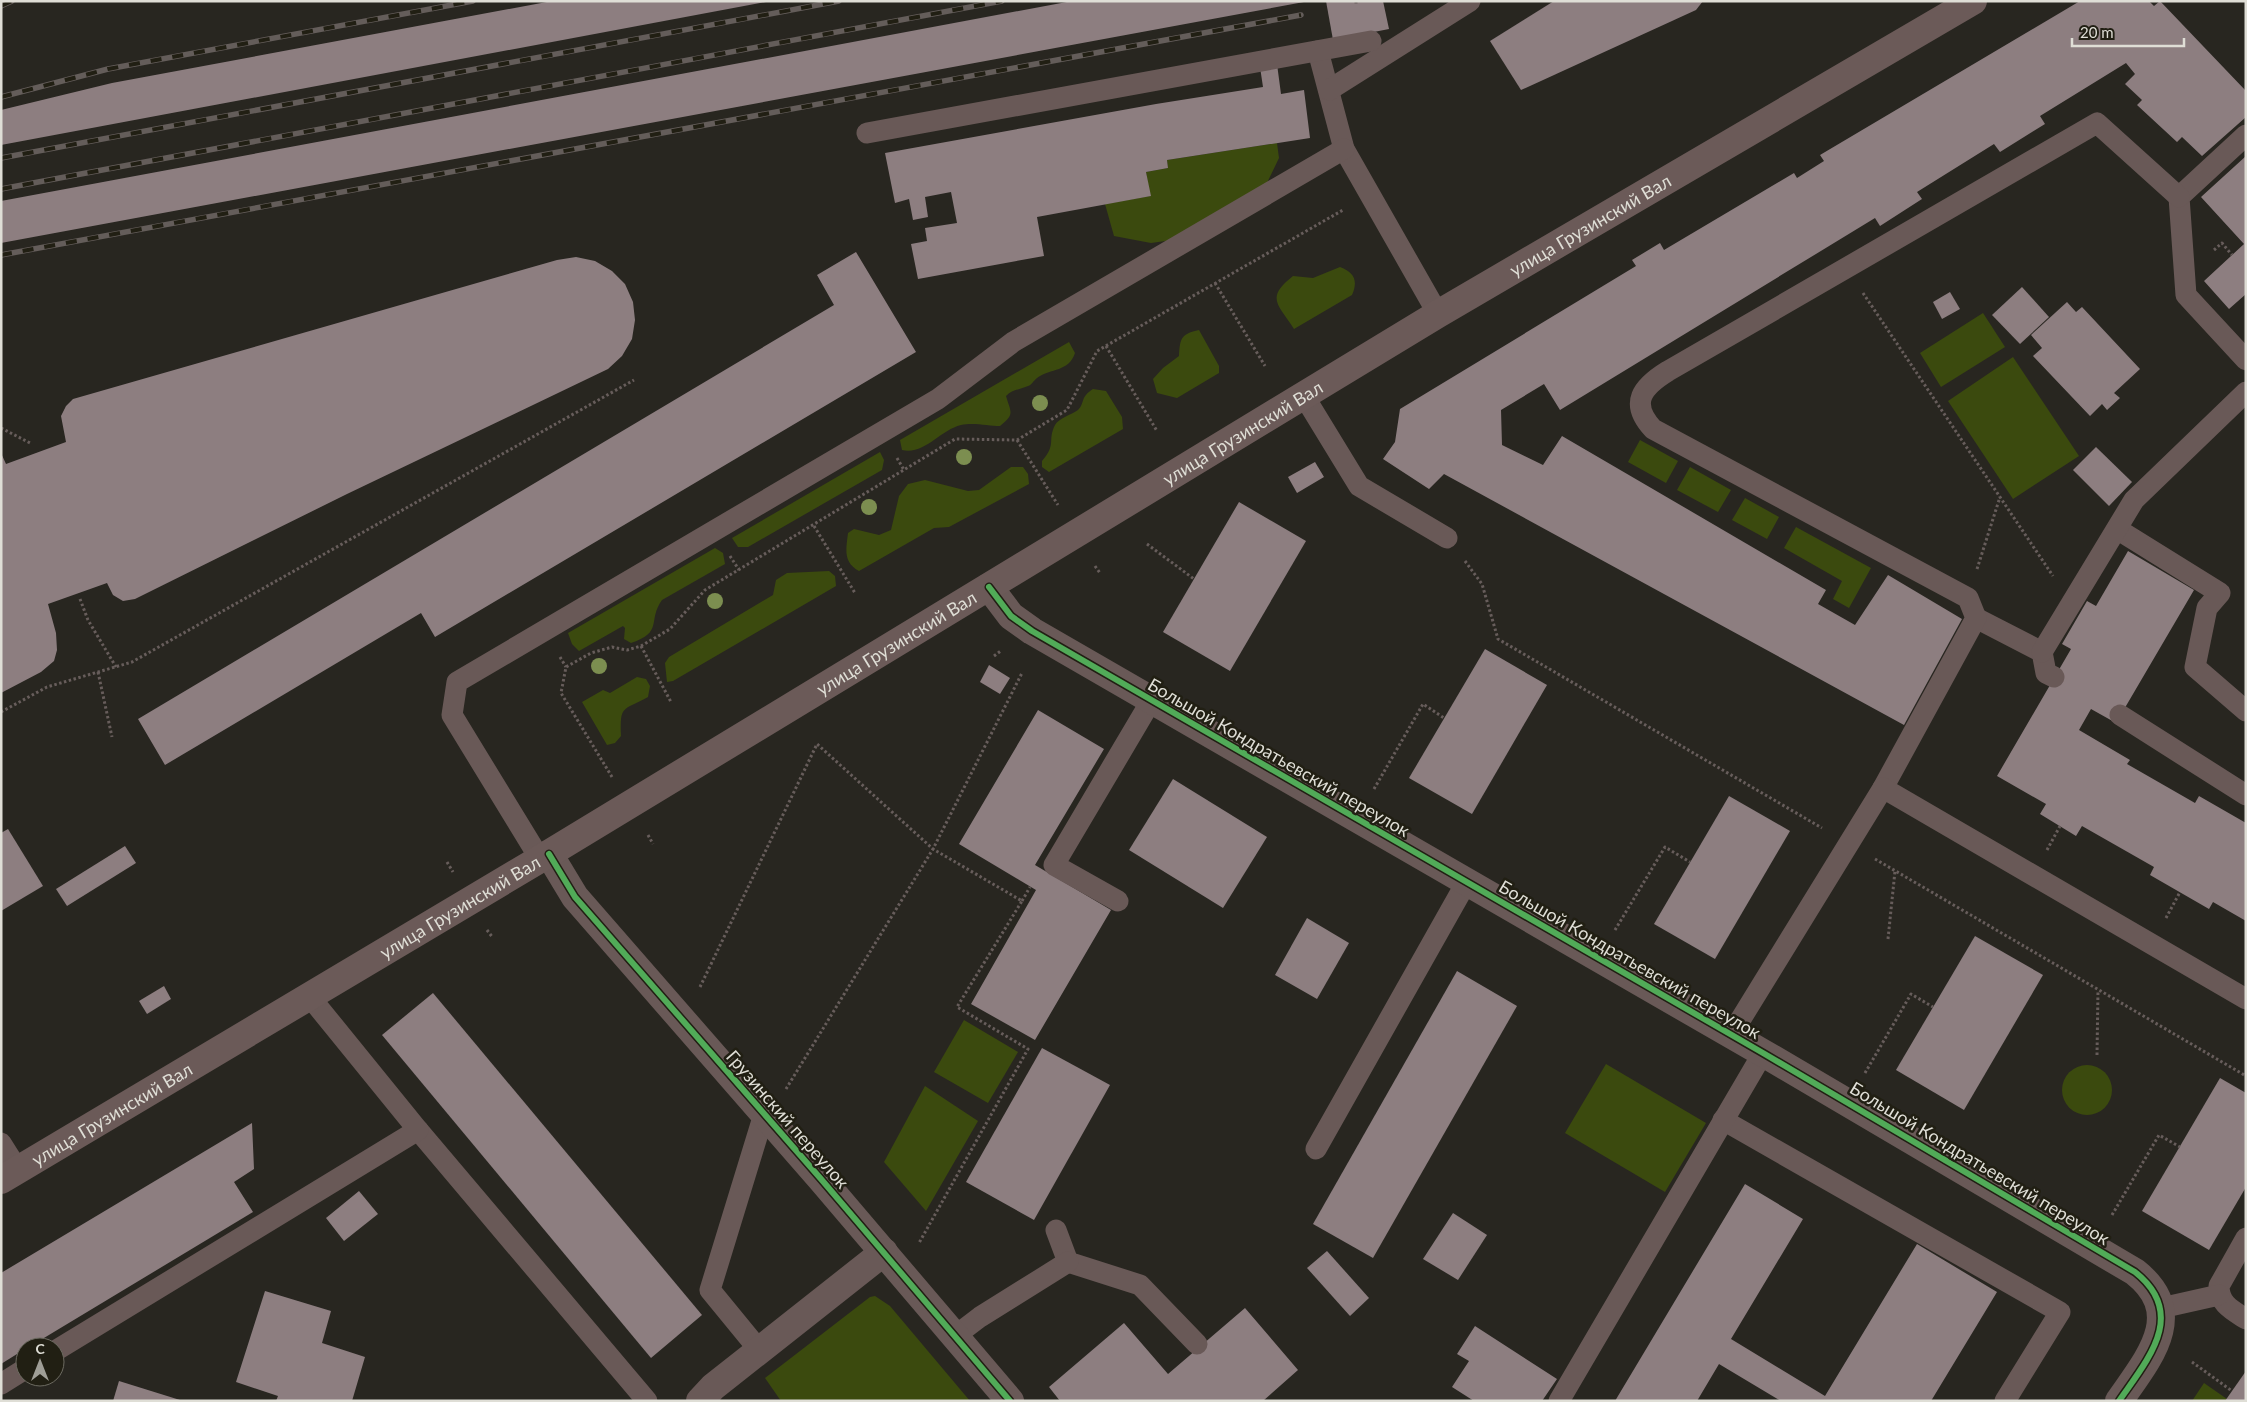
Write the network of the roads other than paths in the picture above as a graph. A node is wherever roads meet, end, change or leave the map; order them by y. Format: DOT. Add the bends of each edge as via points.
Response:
graph roads {
  1 [pos="1470,1"];
  2 [pos="1973,1"];
  3 [pos="1371,41"];
  4 [pos="1318,51"];
  5 [pos="1329,90"];
  6 [pos="867,133"];
  7 [pos="2246,135"];
  8 [pos="1344,149"];
  9 [pos="2179,197"];
  10 [pos="1438,314"];
  11 [pos="2246,360"];
  12 [pos="2246,392"];
  13 [pos="1304,396"];
  14 [pos="2117,529"];
  15 [pos="1447,538"];
  16 [pos="989,587"];
  17 [pos="1976,618"];
  18 [pos="2042,652"];
  19 [pos="2054,677"];
  20 [pos="1151,701"];
  21 [pos="2246,710"];
  22 [pos="2120,715"];
  23 [pos="1883,788"];
  24 [pos="2246,796"];
  25 [pos="544,856"];
  26 [pos="1466,883"];
  27 [pos="1118,901"];
  28 [pos="310,997"];
  29 [pos="2246,999"];
  30 [pos="1731,1035"];
  31 [pos="1763,1053"];
  32 [pos="764,1114"];
  33 [pos="1723,1120"];
  34 [pos="418,1130"];
  35 [pos="1,1143"];
  36 [pos="1316,1149"];
  37 [pos="10,1175"];
  38 [pos="1056,1230"];
  39 [pos="2246,1238"];
  40 [pos="884,1252"];
  41 [pos="1068,1262"];
  42 [pos="2219,1295"];
  43 [pos="2161,1308"];
  44 [pos="2246,1320"];
  45 [pos="955,1336"];
  46 [pos="1197,1344"];
  47 [pos="65,1345"];
  48 [pos="760,1351"];
  49 [pos="15,1375"];
  50 [pos="1,1384"];
  51 [pos="647,1401"];
  52 [pos="700,1401"];
  53 [pos="1010,1401"];
  54 [pos="1559,1401"];
  55 [pos="2005,1401"];
  56 [pos="2119,1401"];
  1 -- 5 [label="lane"];
  2 -- 10 [label="main road, улица Грузинский Вал"];
  3 -- 4 [label="lane"];
  4 -- 5 [label="lane"];
  4 -- 6 [label="lane"];
  5 -- 8 [label="lane"];
  7 -- 9 [label="lane"];
  8 -- 10 [label="lane"];
  8 -- 25 [label="lane" via="1013,342 938,400 457,682 452,715"];
  9 -- 11 [label="lane" via="2186,295"];
  9 -- 17 [label="lane" via="2096,123 1657,378 1642,391 1641,412 1663,436 1968,598"];
  10 -- 13 [label="main road, улица Грузинский Вал"];
  12 -- 14 [label="lane" via="2134,500"];
  13 -- 15 [label="lane" via="1359,486"];
  13 -- 16 [label="main road, улица Грузинский Вал"];
  14 -- 18 [label="lane"];
  14 -- 21 [label="lane" via="2220,593 2207,608 2194,667"];
  16 -- 20 [label="street, Большой Кондратьевский переулок" via="1011,616 1032,631"];
  16 -- 25 [label="main road, улица Грузинский Вал"];
  17 -- 18 [label="lane"];
  17 -- 23 [label="lane"];
  18 -- 19 [label="lane" via="2046,673"];
  20 -- 26 [label="street, Большой Кондратьевский переулок"];
  20 -- 27 [label="lane" via="1054,865"];
  22 -- 24 [label="lane"];
  23 -- 29 [label="lane"];
  23 -- 30 [label="lane"];
  25 -- 28 [label="main road, улица Грузинский Вал"];
  25 -- 32 [label="street, Грузинский переулок" via="575,897"];
  26 -- 30 [label="street, Большой Кондратьевский переулок"];
  26 -- 36 [label="lane"];
  28 -- 34 [label="lane"];
  28 -- 37 [label="main road, улица Грузинский Вал"];
  30 -- 31 [label="street, Большой Кондратьевский переулок"];
  31 -- 33 [label="lane"];
  31 -- 43 [label="street, Большой Кондратьевский переулок" via="2135,1272 2156,1294"];
  32 -- 40 [label="street, Грузинский переулок"];
  32 -- 48 [label="lane" via="710,1290"];
  33 -- 54 [label="lane"];
  33 -- 55 [label="lane" via="2060,1312"];
  34 -- 47 [label="lane"];
  34 -- 51 [label="lane"];
  35 -- 37 [label="lane"];
  38 -- 41 [label="lane"];
  39 -- 42 [label="lane" via="2222,1278"];
  40 -- 45 [label="street, Грузинский переулок"];
  40 -- 48 [label="street"];
  41 -- 45 [label="lane"];
  41 -- 46 [label="lane" via="1140,1285"];
  42 -- 43 [label="lane"];
  42 -- 44 [label="lane" via="2229,1308"];
  43 -- 56 [label="street" via="2162,1323 2152,1352"];
  45 -- 53 [label="street, Грузинский переулок"];
  48 -- 52 [label="street"];
  49 -- 50 [label="lane"];
}
